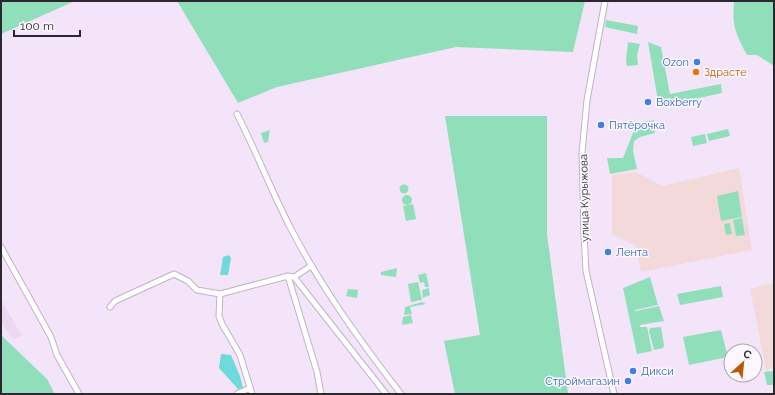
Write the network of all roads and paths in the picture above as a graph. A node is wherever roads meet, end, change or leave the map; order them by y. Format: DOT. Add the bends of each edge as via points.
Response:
graph roads {
  1 [pos="605,1"];
  2 [pos="237,114"];
  3 [pos="1,247"];
  4 [pos="311,266"];
  5 [pos="291,276"];
  6 [pos="220,294"];
  7 [pos="110,307"];
  8 [pos="250,388"];
  9 [pos="79,394"];
  10 [pos="237,394"];
  11 [pos="252,394"];
  12 [pos="321,394"];
  13 [pos="386,394"];
  14 [pos="401,394"];
  15 [pos="614,394"];
  1 -- 15 [label="street, улица Курыжова" via="587,100 582,152 586,271"];
  2 -- 4 [label="street" via="274,196"];
  3 -- 9 [label="street"];
  4 -- 5 [label="street"];
  4 -- 14 [label="street" via="356,335"];
  5 -- 6 [label="street"];
  5 -- 12 [label="street"];
  5 -- 13 [label="street"];
  6 -- 7 [label="street" via="197,290 188,281 174,274 115,301"];
  6 -- 8 [label="street" via="219,316 240,355"];
  8 -- 10 [label="street"];
  8 -- 11 [label="street"];
}
